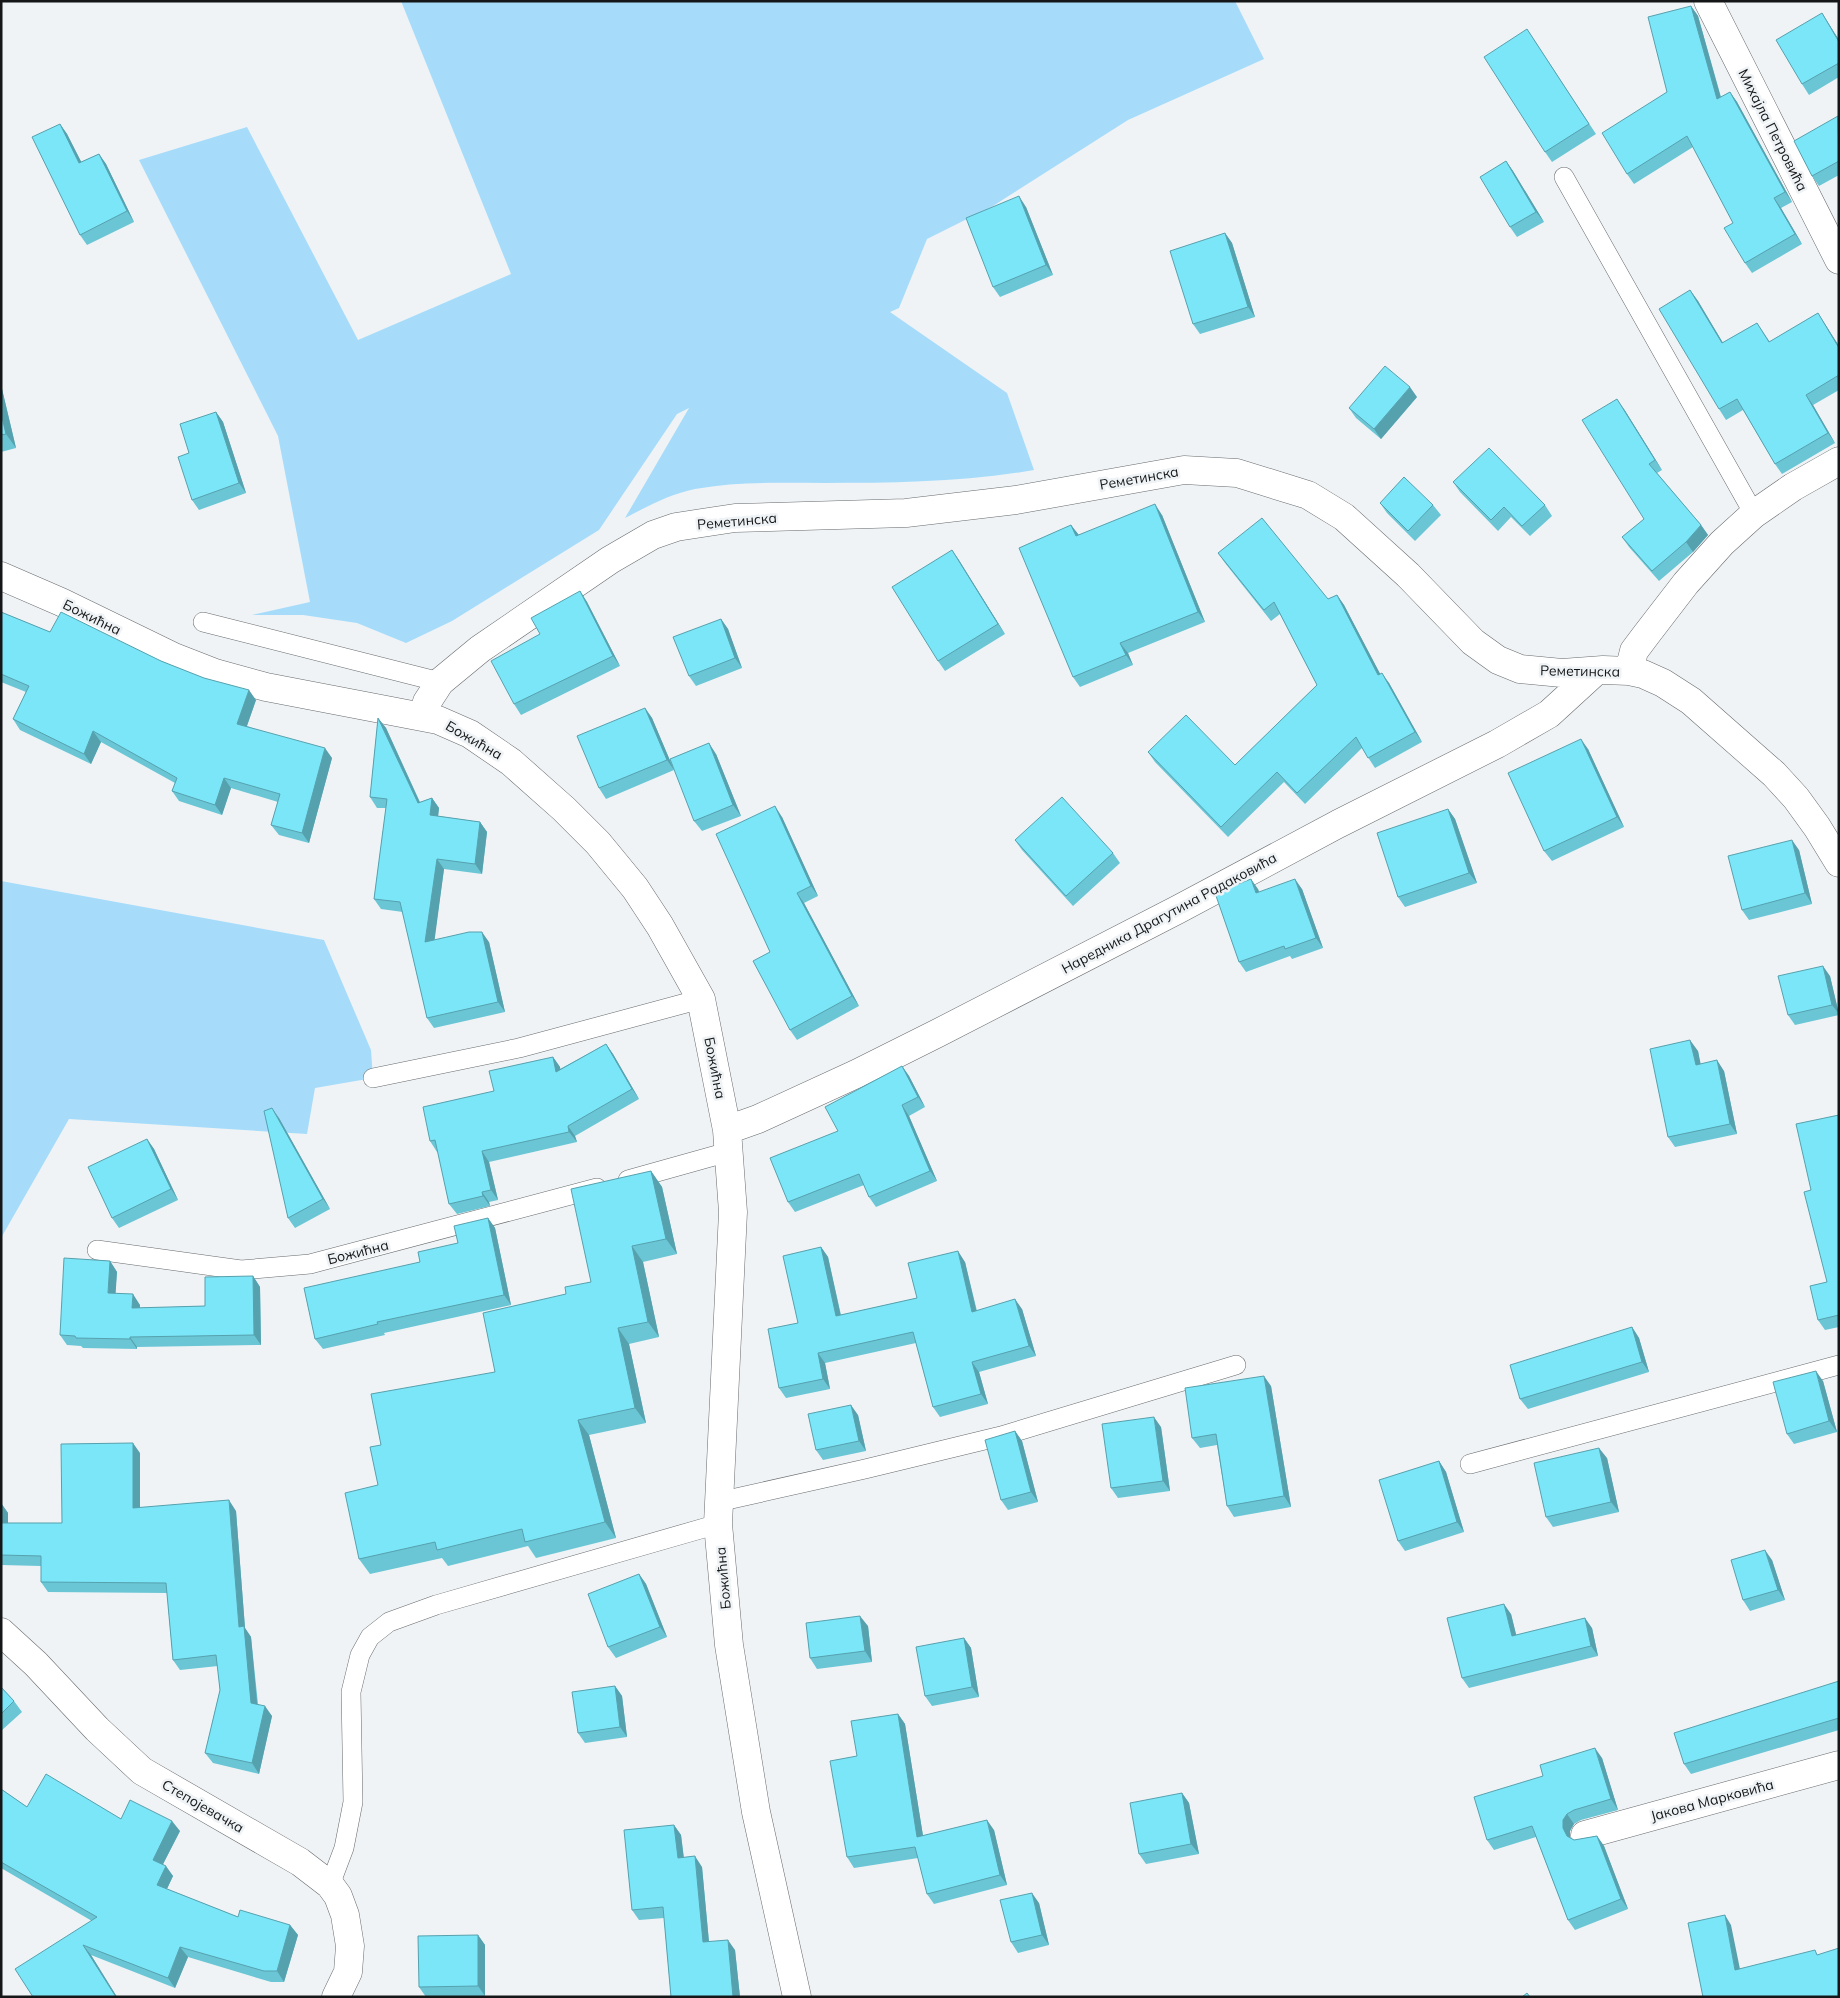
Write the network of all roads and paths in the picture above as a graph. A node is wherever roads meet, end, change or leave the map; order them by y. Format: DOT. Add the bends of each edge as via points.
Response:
graph roads {
  1 [pos="1708,1"];
  2 [pos="1564,177"];
  3 [pos="1839,260"];
  4 [pos="1839,461"];
  5 [pos="1754,514"];
  6 [pos="1,576"];
  7 [pos="203,622"];
  8 [pos="1596,671"];
  9 [pos="1629,671"];
  10 [pos="440,682"];
  11 [pos="422,717"];
  12 [pos="1839,863"];
  13 [pos="701,999"];
  14 [pos="373,1078"];
  15 [pos="728,1141"];
  16 [pos="97,1250"];
  17 [pos="1236,1365"];
  18 [pos="1839,1365"];
  19 [pos="1470,1464"];
  20 [pos="718,1513"];
  21 [pos="1,1632"];
  22 [pos="1839,1765"];
  23 [pos="1585,1835"];
  24 [pos="330,1885"];
  25 [pos="336,1997"];
  26 [pos="797,1997"];
  1 -- 3 [label="street, Михајла Петровића"];
  2 -- 5 [label="lane"];
  4 -- 5 [label="street" via="1792,487"];
  5 -- 9 [label="street" via="1686,583 1634,651"];
  6 -- 11 [label="street, Божићна" via="215,673 266,687"];
  7 -- 10 [label="lane"];
  8 -- 9 [label="street, Реметинска"];
  8 -- 10 [label="street, Реметинска" via="1520,669 1498,660 1473,642 1408,575 1344,517 1308,495 1237,473 1184,470 1016,500 924,511 735,518 676,527 653,535 610,560 488,644"];
  8 -- 15 [label="street, Наредника Драгутина Радаковића" via="1548,714 1497,744 929,1038 758,1120"];
  9 -- 12 [label="street, Реметинска" via="1663,683 1691,701 1774,774 1796,798"];
  10 -- 11 [label="street, Реметинска"];
  11 -- 13 [label="street, Божићна" via="438,720 470,734 511,762 598,843 635,888"];
  13 -- 14 [label="lane" via="519,1048"];
  13 -- 15 [label="street, Божићна"];
  15 -- 16 [label="lane, Божићна" via="546,1203 310,1264 241,1270"];
  15 -- 20 [label="street, Божићна" via="733,1212"];
  17 -- 20 [label="lane" via="1001,1436 865,1469"];
  18 -- 19 [label="lane"];
  20 -- 24 [label="lane" via="436,1605 389,1622 370,1637 360,1655 351,1692 352,1802 344,1848"];
  20 -- 26 [label="street, Божићна" via="729,1645 756,1812"];
  21 -- 24 [label="street, Степојевачка" via="142,1771 300,1862"];
  22 -- 23 [label="street, Јакова Марковића"];
  24 -- 25 [label="street, Степојевачка" via="345,1915 350,1946 348,1972"];
}
